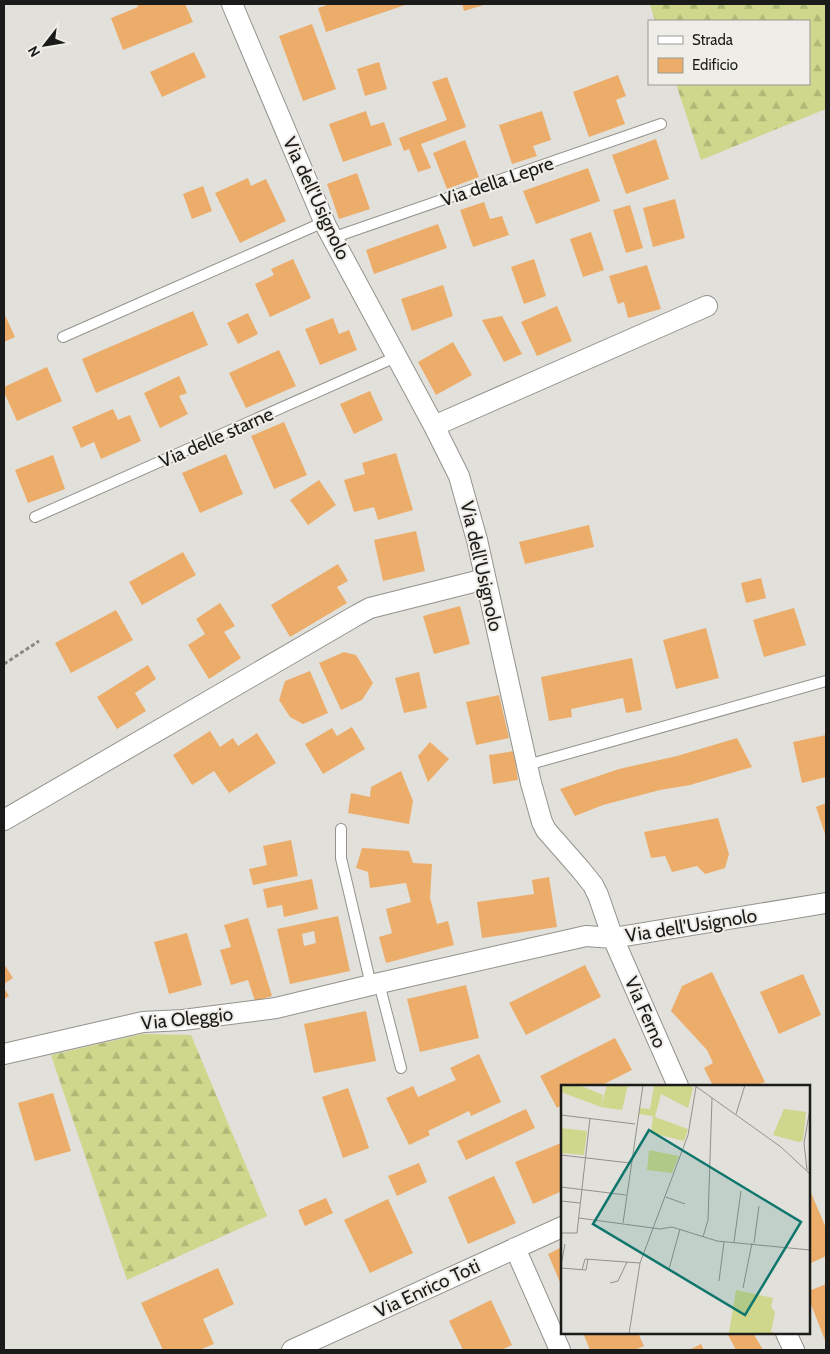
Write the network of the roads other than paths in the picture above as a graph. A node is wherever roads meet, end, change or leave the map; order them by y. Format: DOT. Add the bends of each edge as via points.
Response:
graph roads {
  1 [pos="232,4"];
  2 [pos="661,124"];
  3 [pos="328,230"];
  4 [pos="707,306"];
  5 [pos="63,337"];
  6 [pos="396,357"];
  7 [pos="434,426"];
  8 [pos="35,518"];
  9 [pos="485,579"];
  10 [pos="826,681"];
  11 [pos="526,765"];
  12 [pos="4,820"];
  13 [pos="341,829"];
  14 [pos="826,903"];
  15 [pos="613,938"];
  16 [pos="375,984"];
  17 [pos="4,1054"];
  18 [pos="401,1068"];
  19 [pos="678,1085"];
  20 [pos="561,1227"];
  21 [pos="515,1248"];
  22 [pos="786,1334"];
  23 [pos="292,1350"];
  24 [pos="560,1350"];
  25 [pos="794,1350"];
  1 -- 3 [label="street, Via dell'Usignolo"];
  2 -- 3 [label="lane, Via della Lepre"];
  3 -- 5 [label="lane, Via della Lepre"];
  3 -- 6 [label="street, Via dell'Usignolo"];
  4 -- 7 [label="street"];
  6 -- 7 [label="street, Via dell'Usignolo"];
  6 -- 8 [label="lane, Via delle starne"];
  7 -- 9 [label="street, Via dell'Usignolo" via="464,489"];
  9 -- 11 [label="street, Via dell'Usignolo"];
  9 -- 12 [label="street" via="370,608"];
  10 -- 11 [label="lane"];
  11 -- 15 [label="street, Via dell'Usignolo" via="546,830 593,885"];
  13 -- 16 [label="lane" via="341,858"];
  14 -- 15 [label="street, Via dell'Usignolo"];
  15 -- 16 [label="street, Via Oleggio" via="586,936"];
  15 -- 19 [label="street, Via Ferno"];
  16 -- 17 [label="street, Via Oleggio" via="276,1008 143,1022"];
  16 -- 18 [label="lane"];
  20 -- 21 [label="street, Via Enrico Toti"];
  21 -- 23 [label="street, Via Enrico Toti"];
  21 -- 24 [label="street"];
  22 -- 25 [label="street"];
}
